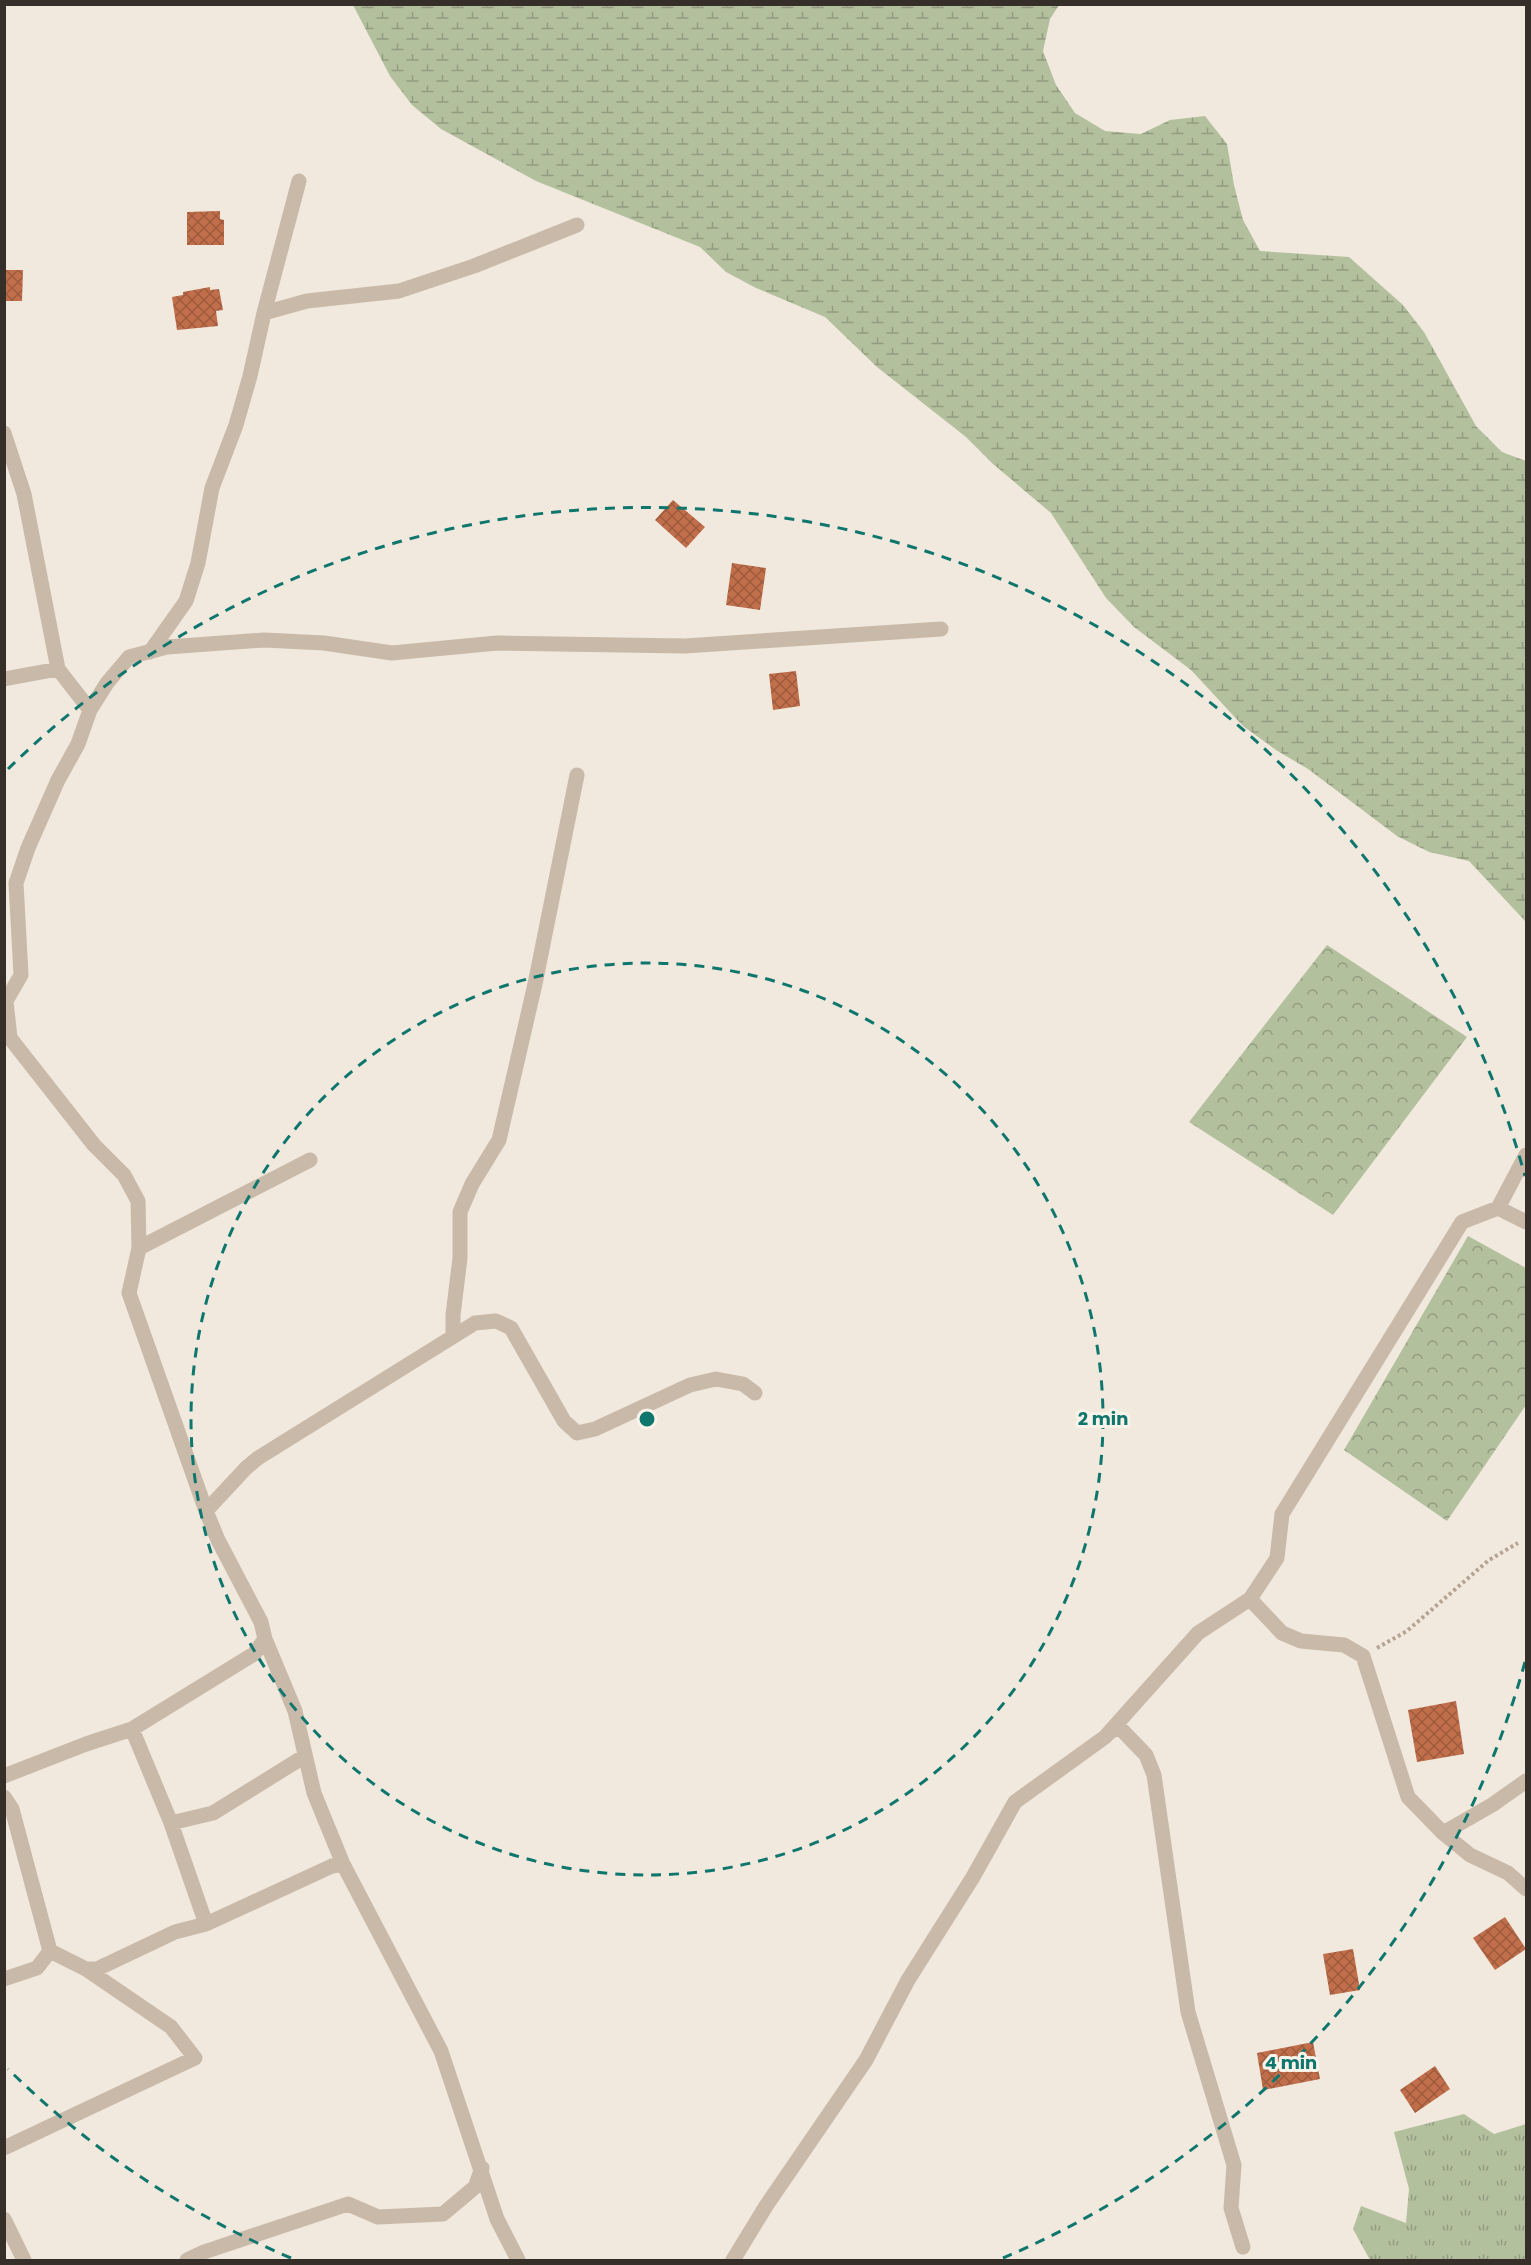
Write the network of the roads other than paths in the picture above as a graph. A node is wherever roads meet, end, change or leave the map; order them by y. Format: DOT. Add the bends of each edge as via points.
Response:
graph roads {
  1 [pos="299,181"];
  2 [pos="577,225"];
  3 [pos="264,313"];
  4 [pos="4,433"];
  5 [pos="941,629"];
  6 [pos="150,652"];
  7 [pos="58,669"];
  8 [pos="4,679"];
  9 [pos="90,710"];
  10 [pos="577,775"];
  11 [pos="10,985"];
  12 [pos="1527,1155"];
  13 [pos="310,1160"];
  14 [pos="1498,1208"];
  15 [pos="1527,1222"];
  16 [pos="140,1248"];
  17 [pos="453,1336"];
  18 [pos="755,1393"];
  19 [pos="206,1511"];
  20 [pos="1250,1599"];
  21 [pos="264,1639"];
  22 [pos="132,1729"];
  23 [pos="1105,1737"];
  24 [pos="305,1756"];
  25 [pos="4,1776"];
  26 [pos="1527,1781"];
  27 [pos="4,1797"];
  28 [pos="171,1823"];
  29 [pos="1443,1833"];
  30 [pos="343,1864"];
  31 [pos="1527,1889"];
  32 [pos="206,1924"];
  33 [pos="50,1951"];
  34 [pos="86,1969"];
  35 [pos="4,1978"];
  36 [pos="4,2148"];
  37 [pos="482,2168"];
  38 [pos="4,2219"];
  39 [pos="1243,2247"];
  40 [pos="24,2260"];
  41 [pos="187,2260"];
  42 [pos="518,2260"];
  43 [pos="733,2260"];
  1 -- 3 [label="street"];
  2 -- 3 [label="street" via="399,291 307,301"];
  3 -- 6 [label="street" via="236,425 212,488 198,563 186,601"];
  4 -- 7 [label="street" via="24,494"];
  5 -- 6 [label="street" via="685,646 497,642 392,653 324,643 264,640 167,647"];
  6 -- 9 [label="street" via="129,657"];
  7 -- 8 [label="street"];
  7 -- 9 [label="street"];
  9 -- 11 [label="street" via="78,744 44,809 16,883 21,975"];
  10 -- 17 [label="street" via="499,1140 460,1212"];
  11 -- 16 [label="street" via="6,1001 10,1038 94,1145 124,1175 138,1201"];
  12 -- 14 [label="street"];
  13 -- 16 [label="street"];
  14 -- 15 [label="street"];
  14 -- 20 [label="street" via="1462,1221 1282,1514 1276,1557"];
  16 -- 19 [label="street" via="129,1293"];
  17 -- 18 [label="street" via="475,1323 496,1321 511,1328 564,1421 577,1433 690,1385 716,1379 743,1384"];
  17 -- 19 [label="street" via="258,1458"];
  19 -- 21 [label="street" via="261,1622"];
  20 -- 23 [label="street" via="1198,1633"];
  20 -- 29 [label="street" via="1282,1633 1302,1641 1344,1645 1363,1656 1408,1797"];
  21 -- 22 [label="street" via="254,1654"];
  21 -- 24 [label="street" via="295,1711"];
  22 -- 25 [label="street"];
  22 -- 28 [label="street"];
  23 -- 39 [label="street" via="1118,1726 1146,1755 1154,1775 1188,2012 1234,2165 1231,2208"];
  23 -- 43 [label="street" via="1015,1802 908,1980 866,2060"];
  24 -- 28 [label="street" via="213,1813"];
  24 -- 30 [label="street" via="314,1793"];
  26 -- 29 [label="street"];
  27 -- 33 [label="street" via="12,1809"];
  28 -- 32 [label="street"];
  29 -- 31 [label="street" via="1470,1855 1509,1873"];
  30 -- 32 [label="street"];
  30 -- 37 [label="street" via="441,2051"];
  32 -- 34 [label="street" via="175,1932 97,1969"];
  33 -- 34 [label="street"];
  33 -- 35 [label="street" via="37,1968"];
  34 -- 36 [label="street" via="171,2027 195,2058"];
  37 -- 41 [label="street" via="475,2187 442,2214 378,2217 348,2204"];
  37 -- 42 [label="street" via="497,2219"];
  38 -- 40 [label="street"];
}
